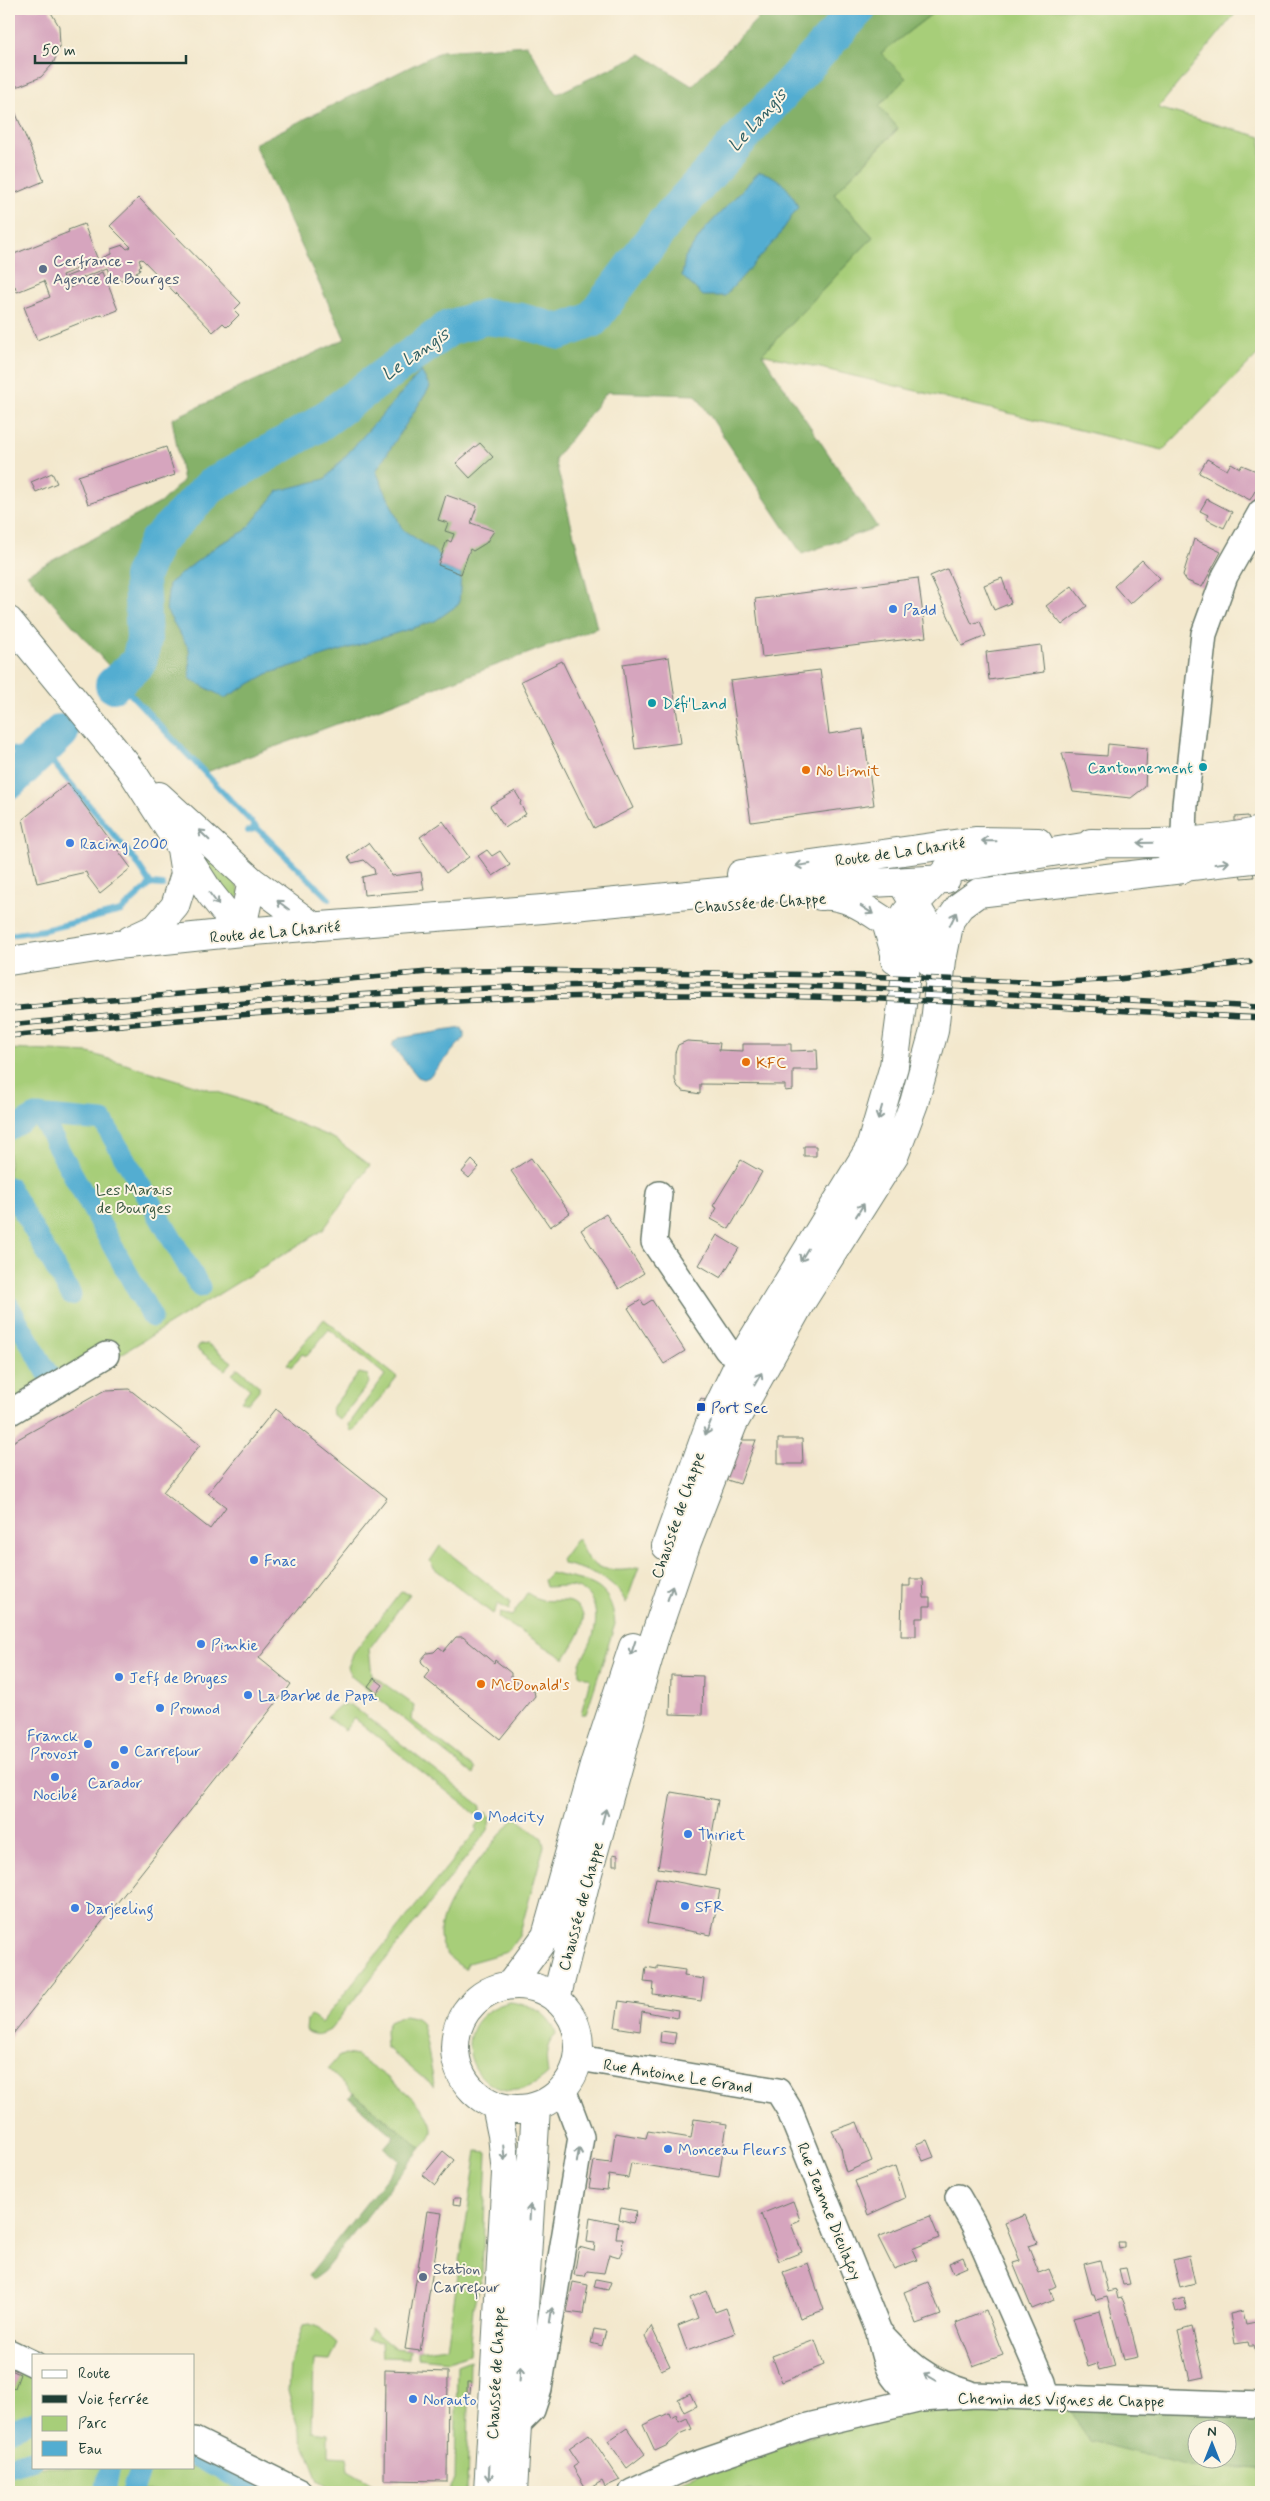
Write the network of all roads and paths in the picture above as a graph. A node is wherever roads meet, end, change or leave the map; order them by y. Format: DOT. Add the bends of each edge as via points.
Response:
graph roads {
  1 [pos="1261,512"];
  2 [pos="9,620"];
  3 [pos="131,770"];
  4 [pos="1261,831"];
  5 [pos="1108,843"];
  6 [pos="180,845"];
  7 [pos="1183,856"];
  8 [pos="852,858"];
  9 [pos="1261,858"];
  10 [pos="938,879"];
  11 [pos="252,881"];
  12 [pos="908,892"];
  13 [pos="542,909"];
  14 [pos="314,927"];
  15 [pos="241,932"];
  16 [pos="117,945"];
  17 [pos="9,961"];
  18 [pos="894,1066"];
  19 [pos="914,1102"];
  20 [pos="660,1194"];
  21 [pos="106,1354"];
  22 [pos="742,1357"];
  23 [pos="9,1413"];
  24 [pos="510,1985"];
  25 [pos="556,1999"];
  26 [pos="579,2058"];
  27 [pos="563,2089"];
  28 [pos="778,2092"];
  29 [pos="496,2106"];
  30 [pos="536,2107"];
  31 [pos="958,2197"];
  32 [pos="879,2332"];
  33 [pos="9,2352"];
  34 [pos="32,2363"];
  35 [pos="890,2373"];
  36 [pos="975,2395"];
  37 [pos="1047,2397"];
  38 [pos="922,2399"];
  39 [pos="1261,2405"];
  40 [pos="862,2413"];
  41 [pos="517,2425"];
  42 [pos="195,2440"];
  43 [pos="299,2492"];
  44 [pos="488,2492"];
  45 [pos="513,2492"];
  46 [pos="632,2492"];
  1 -- 7 [label="street" via="1225,576 1204,634"];
  2 -- 3 [label="main road"];
  3 -- 6 [label="main road"];
  11 -- 3 [label="main road, one-way"];
  4 -- 7 [label="main road, Route de La Charité" via="1222,840"];
  7 -- 5 [label="main road, Route de La Charité, one-way"];
  5 -- 8 [label="main road, Route de La Charité, one-way" via="975,841"];
  5 -- 10 [label="main road" via="948,869"];
  6 -- 15 [label="main road, one-way" via="210,894"];
  6 -- 16 [label="main road" via="185,874 175,906 156,928"];
  7 -- 9 [label="main road, Route de La Charité, one-way"];
  7 -- 10 [label="main road, Route de La Charité"];
  19 -- 7 [label="main road, Chaussée de Chappe, one-way" via="934,1031 950,920 960,906 978,894"];
  8 -- 12 [label="main road"];
  8 -- 13 [label="main road, Route de La Charité, one-way" via="601,893"];
  10 -- 12 [label="main road, Route de La Charité"];
  14 -- 11 [label="main road, one-way"];
  11 -- 15 [label="main road"];
  12 -- 13 [label="main road, Route de La Charité" via="740,890"];
  12 -- 18 [label="main road, Chaussée de Chappe" via="905,982"];
  12 -- 19 [label="main road, Chaussée de Chappe" via="930,929 932,983 927,1046"];
  13 -- 14 [label="main road, Route de La Charité"];
  13 -- 18 [label="main road, Chaussée de Chappe, one-way" via="594,914 832,896 858,904 886,922 895,953"];
  14 -- 15 [label="main road, Route de La Charité"];
  15 -- 16 [label="main road, Route de La Charité"];
  16 -- 17 [label="main road, Route de La Charité"];
  18 -- 22 [label="main road, Chaussée de Chappe, one-way" via="870,1148"];
  25 -- 19 [label="main road, Chaussée de Chappe, one-way" via="654,1639 733,1424 800,1304 895,1154"];
  20 -- 22 [label="street" via="654,1242 727,1350"];
  21 -- 23 [label="street"];
  22 -- 24 [label="main road, Chaussée de Chappe, one-way" via="709,1426 666,1547 595,1762 546,1936"];
  24 -- 25 [label="main road" via="538,1988"];
  24 -- 29 [label="main road" via="478,1996 458,2027 455,2048 457,2063 469,2087"];
  25 -- 26 [label="main road" via="568,2010 579,2034"];
  26 -- 27 [label="main road" via="569,2083"];
  26 -- 28 [label="street, Rue Antoine Le Grand"];
  27 -- 30 [label="main road"];
  41 -- 27 [label="street, Chaussée de Chappe, one-way" via="532,2410 539,2389 581,2137"];
  28 -- 32 [label="street, Rue Jeanne Dieulafoy" via="790,2109"];
  29 -- 30 [label="main road" via="517,2110"];
  29 -- 44 [label="main road, Chaussée de Chappe, one-way" via="506,2172"];
  41 -- 30 [label="main road, Chaussée de Chappe, one-way"];
  31 -- 37 [label="street" via="978,2234"];
  32 -- 35 [label="street, Rue Jeanne Dieulafoy"];
  36 -- 32 [label="street, Rue Jeanne Dieulafoy, one-way" via="947,2386 910,2365"];
  33 -- 34 [label="street"];
  35 -- 38 [label="street, Rue Jeanne Dieulafoy" via="906,2391"];
  35 -- 40 [label="street" via="879,2395"];
  36 -- 37 [label="street, Chemin des Vignes de Chappe"];
  36 -- 38 [label="street, Chemin des Vignes de Chappe"];
  37 -- 39 [label="street, Chemin des Vignes de Chappe"];
  38 -- 40 [label="street, Chemin des Vignes de Chappe"];
  40 -- 46 [label="street, Chemin des Vignes de Chappe" via="747,2446 685,2468"];
  41 -- 45 [label="main road, Chaussée de Chappe"];
  42 -- 43 [label="street"];
}
